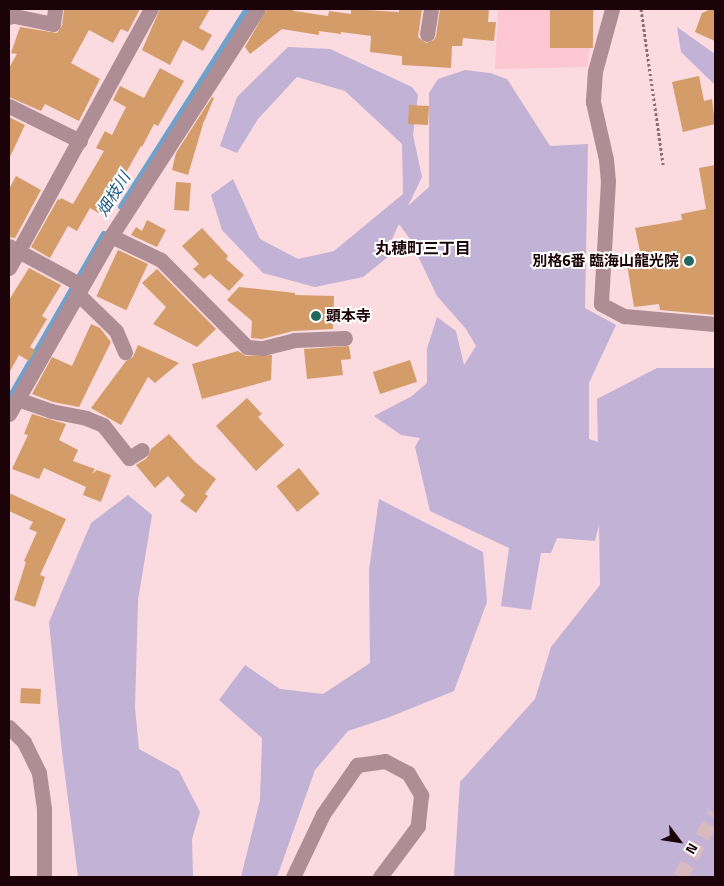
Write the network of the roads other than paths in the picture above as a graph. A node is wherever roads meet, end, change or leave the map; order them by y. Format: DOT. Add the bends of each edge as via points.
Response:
graph roads {
  1 [pos="54,9"];
  2 [pos="151,9"];
  3 [pos="258,9"];
  4 [pos="431,9"];
  5 [pos="612,9"];
  6 [pos="9,18"];
  7 [pos="427,34"];
  8 [pos="9,106"];
  9 [pos="80,141"];
  10 [pos="111,236"];
  11 [pos="14,248"];
  12 [pos="9,268"];
  13 [pos="76,285"];
  14 [pos="715,324"];
  15 [pos="345,338"];
  16 [pos="125,352"];
  17 [pos="17,399"];
  18 [pos="9,414"];
  19 [pos="142,450"];
  20 [pos="9,727"];
  21 [pos="44,877"];
  22 [pos="293,877"];
  23 [pos="380,877"];
  1 -- 6 [label="street" via="53,24 10,15"];
  2 -- 9 [label="street"];
  3 -- 10 [label="street"];
  4 -- 7 [label="street"];
  5 -- 14 [label="street" via="595,71 594,102 608,181 601,304 624,316"];
  8 -- 9 [label="street"];
  9 -- 11 [label="street"];
  10 -- 13 [label="street"];
  10 -- 15 [label="street" via="161,260 247,347 263,348 294,340"];
  11 -- 12 [label="street"];
  11 -- 13 [label="street"];
  13 -- 16 [label="street" via="116,331"];
  13 -- 17 [label="street"];
  17 -- 18 [label="street"];
  17 -- 19 [label="street" via="103,425 129,458"];
  20 -- 21 [label="street" via="24,742 39,773 44,809"];
  22 -- 23 [label="street" via="323,814 357,765 385,761 408,773 421,795 418,826"];
}
